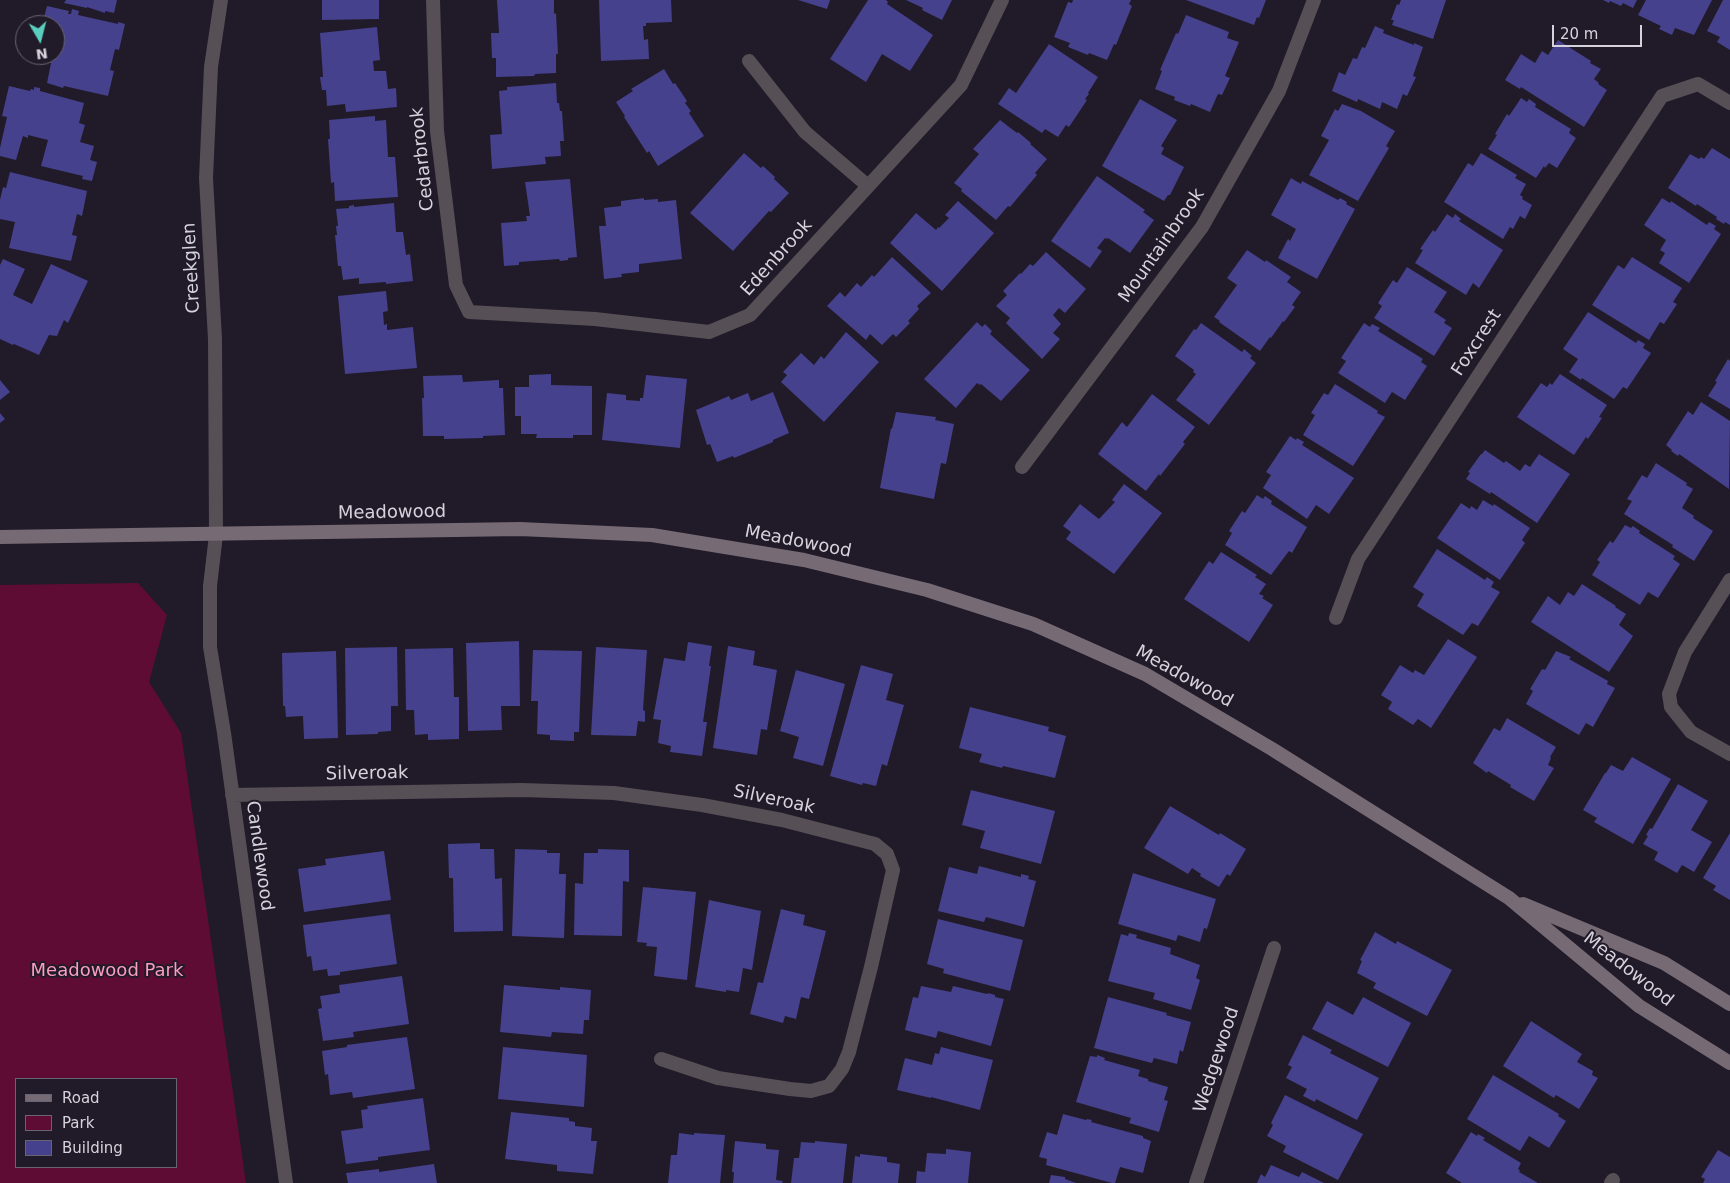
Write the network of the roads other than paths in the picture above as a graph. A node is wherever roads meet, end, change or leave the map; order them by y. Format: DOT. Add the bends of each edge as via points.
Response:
graph roads {
  1 [pos="221,0"];
  2 [pos="433,0"];
  3 [pos="1002,0"];
  4 [pos="1314,0"];
  5 [pos="749,61"];
  6 [pos="1730,103"];
  7 [pos="868,186"];
  8 [pos="469,312"];
  9 [pos="1022,468"];
  10 [pos="216,535"];
  11 [pos="0,538"];
  12 [pos="1730,580"];
  13 [pos="1336,618"];
  14 [pos="1730,754"];
  15 [pos="232,795"];
  16 [pos="1509,898"];
  17 [pos="1274,948"];
  18 [pos="1730,1004"];
  19 [pos="661,1059"];
  20 [pos="1730,1063"];
  21 [pos="286,1183"];
  22 [pos="1196,1183"];
  1 -- 10 [label="street, Creekglen" via="211,67 206,178 215,339"];
  2 -- 8 [label="street, Cedarbrook" via="437,131 456,285"];
  3 -- 7 [label="street, Edenbrook" via="961,85"];
  4 -- 9 [label="street, Mountainbrook" via="1279,91 1202,227"];
  5 -- 7 [label="street" via="805,132"];
  6 -- 13 [label="street, Foxcrest" via="1698,84 1662,96 1358,559"];
  7 -- 8 [label="street, Edenbrook" via="750,315 709,332 595,319"];
  10 -- 11 [label="main road, Meadowood"];
  10 -- 15 [label="street, Candlewood" via="210,586 210,647"];
  10 -- 16 [label="main road, Meadowood" via="520,529 652,535 804,560 927,590 1033,624 1145,674 1272,749"];
  12 -- 14 [label="street" via="1685,652 1669,694 1671,707 1691,732"];
  15 -- 19 [label="street, Silveroak" via="522,790 614,793 782,820 876,844 887,854 893,870 871,967 849,1052 842,1069 829,1086 811,1091 736,1081"];
  15 -- 21 [label="street, Candlewood"];
  16 -- 18 [label="main road, Meadowood" via="1664,963"];
  16 -- 20 [label="main road, Meadowood" via="1639,1006"];
  17 -- 22 [label="street, Wedgewood"];
}
